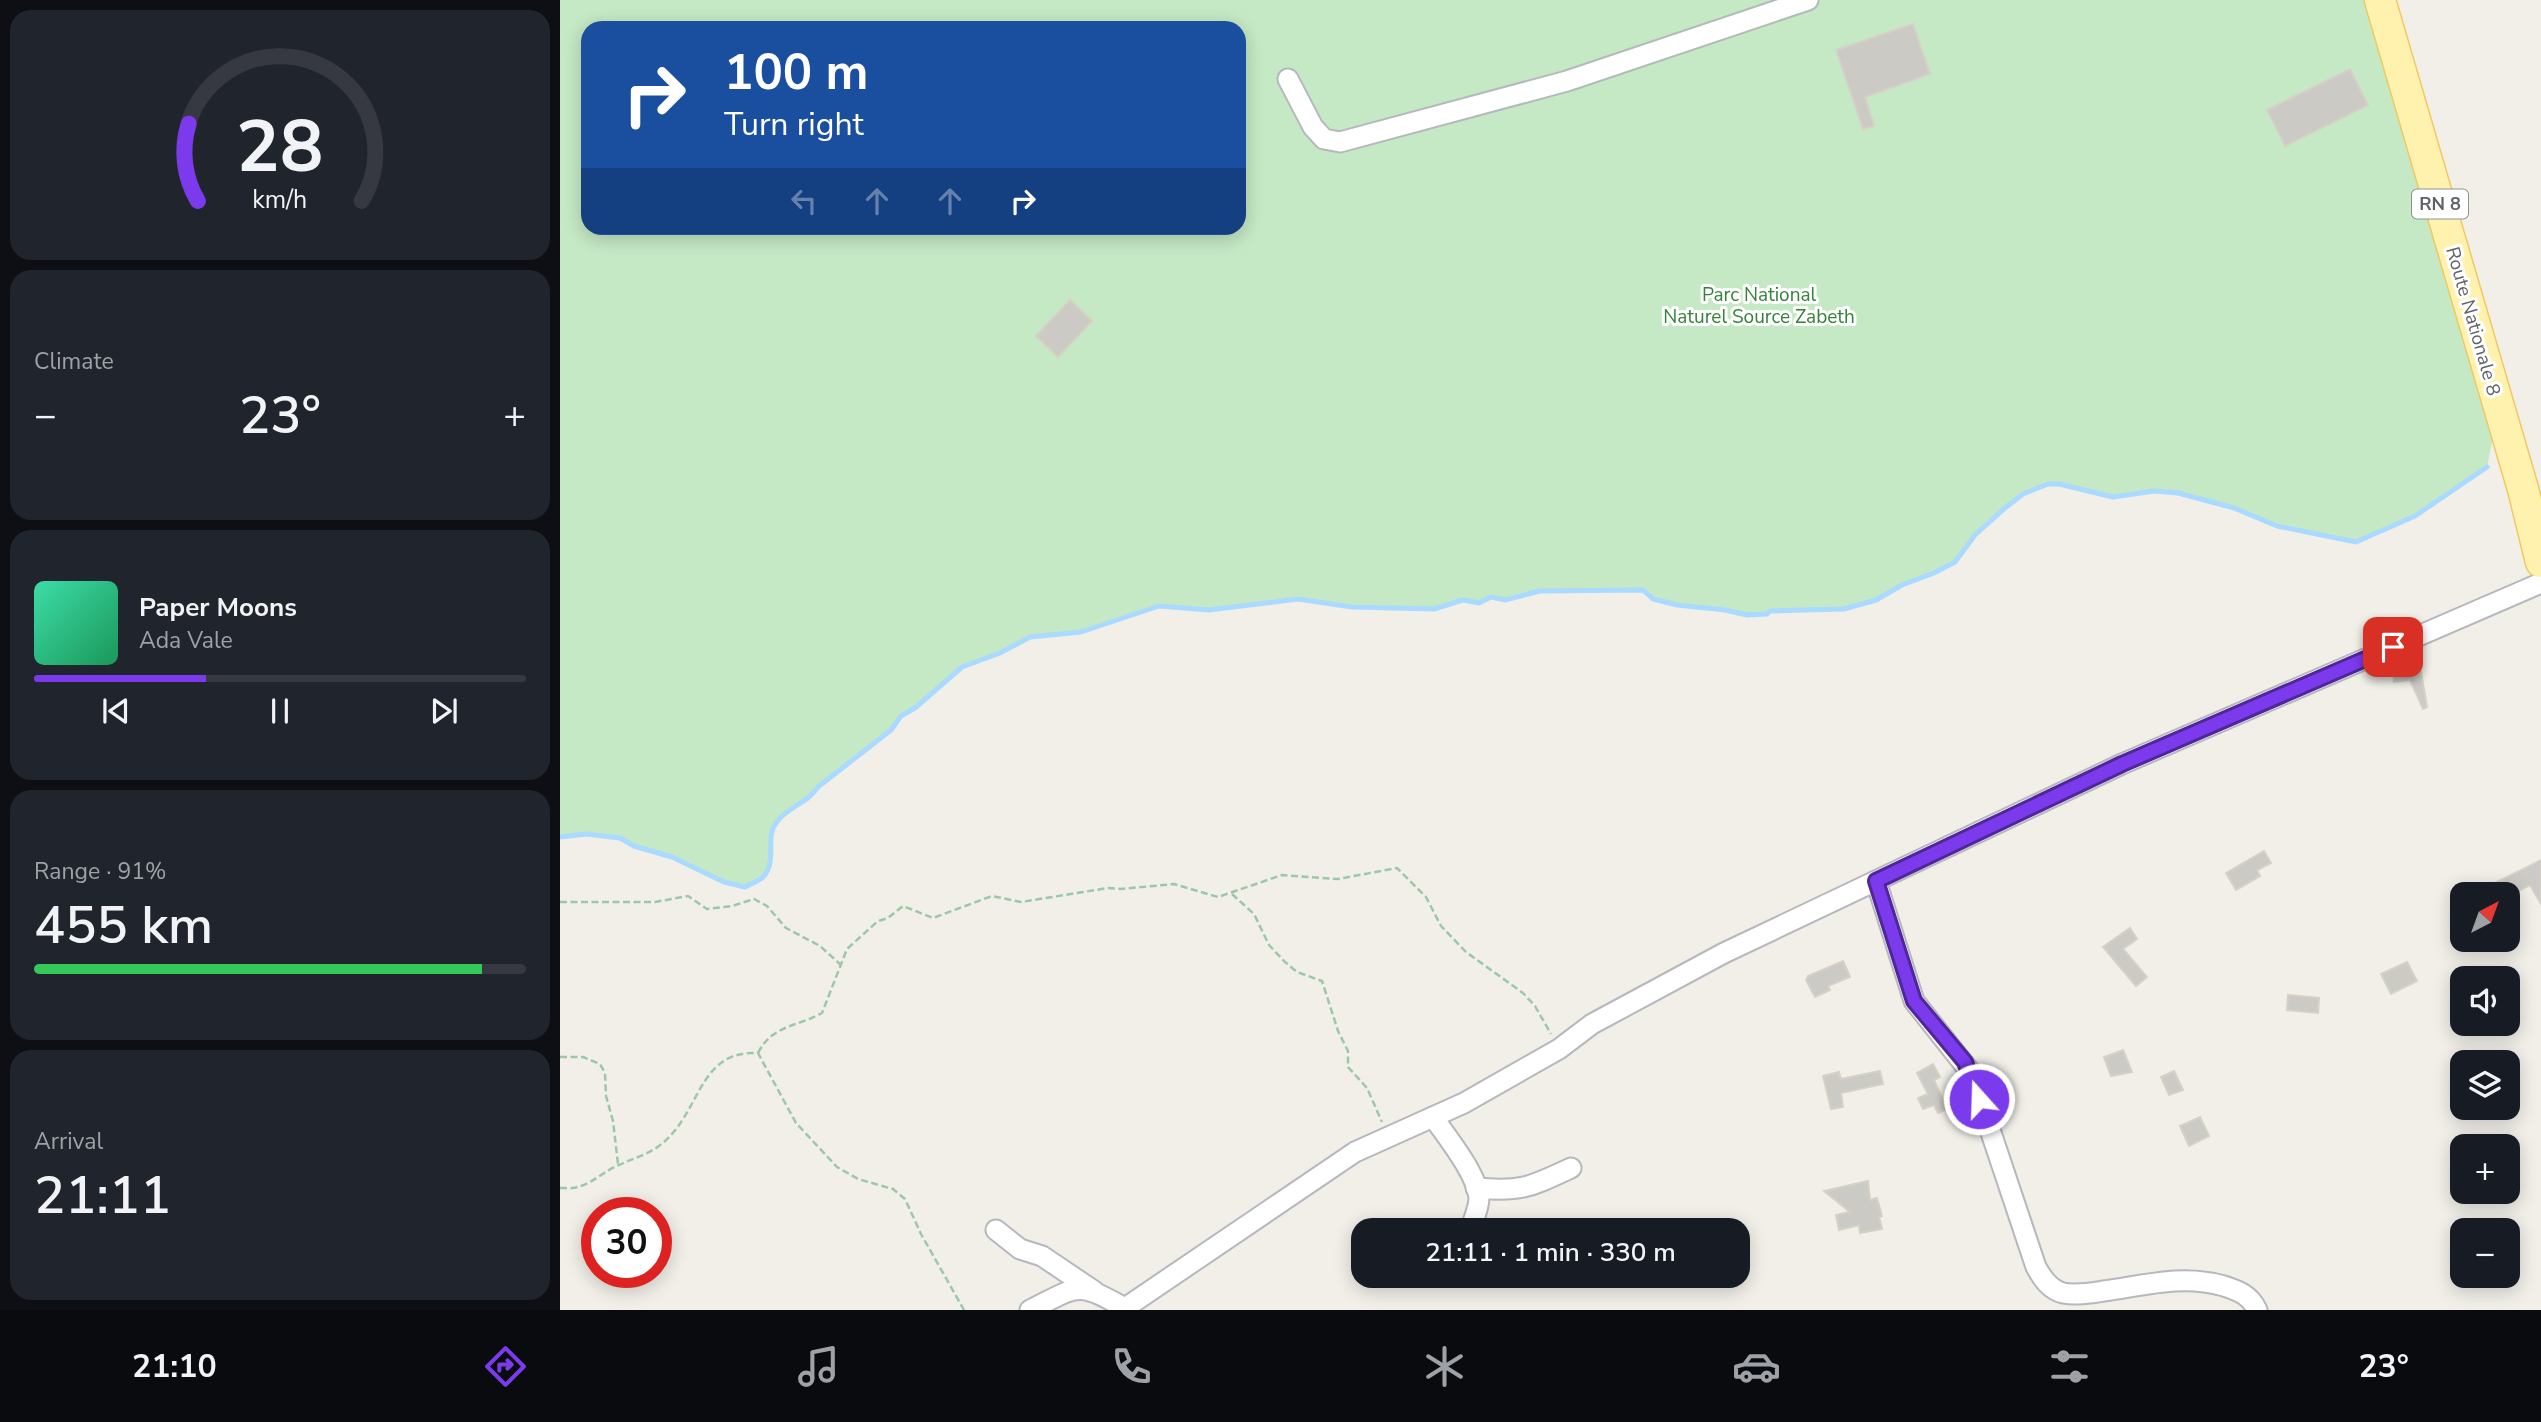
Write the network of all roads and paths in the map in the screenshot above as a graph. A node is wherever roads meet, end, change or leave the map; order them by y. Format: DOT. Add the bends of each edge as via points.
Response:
graph roads {
  1 [pos="1808,0"];
  2 [pos="2380,0"];
  3 [pos="1288,79"];
  4 [pos="2541,562"];
  5 [pos="2541,583"];
  6 [pos="1876,881"];
  7 [pos="1232,894"];
  8 [pos="560,902"];
  9 [pos="841,965"];
  10 [pos="1559,1049"];
  11 [pos="758,1053"];
  12 [pos="560,1057"];
  13 [pos="1433,1117"];
  14 [pos="1385,1139"];
  15 [pos="618,1165"];
  16 [pos="1571,1168"];
  17 [pos="560,1188"];
  18 [pos="1476,1188"];
  19 [pos="1474,1218"];
  20 [pos="996,1230"];
  21 [pos="1094,1291"];
  22 [pos="1124,1309"];
  23 [pos="964,1310"];
  24 [pos="1030,1310"];
  25 [pos="2257,1310"];
  1 -- 3 [label="street" via="1567,81 1340,142 1324,138 1313,127"];
  2 -- 4 [label="main road, Route Nationale 8 / RN 8"];
  5 -- 6 [label="street" via="2122,764"];
  6 -- 10 [label="street" via="1724,953 1592,1024"];
  6 -- 25 [label="street" via="1914,1001 1965,1062 2036,1267 2049,1286 2060,1293 2082,1294 2202,1280 2241,1291"];
  7 -- 9 [label="path" via="1217,897 1174,884 1108,888 1021,902 992,897 933,918 903,906 857,937"];
  7 -- 10 [label="path" via="1282,875 1338,879 1396,868 1426,897 1441,926 1466,952 1535,1006"];
  7 -- 14 [label="path" via="1254,914 1269,945 1285,962 1322,981 1348,1051 1348,1067 1377,1106"];
  8 -- 9 [label="path" via="655,902 688,896 707,909 754,899 767,906 786,928 820,946"];
  9 -- 11 [label="path" via="822,1013 776,1032"];
  10 -- 13 [label="street"];
  11 -- 15 [label="path" via="740,1052 722,1060 671,1136 646,1156"];
  11 -- 23 [label="path" via="796,1123 836,1167 892,1189 905,1199"];
  12 -- 15 [label="path" via="583,1057 600,1064 605,1073"];
  13 -- 14 [label="street"];
  13 -- 18 [label="street"];
  14 -- 22 [label="street" via="1355,1152"];
  15 -- 17 [label="path" via="579,1188"];
  16 -- 18 [label="street" via="1520,1189"];
  18 -- 19 [label="street" via="1479,1200"];
  20 -- 21 [label="street"];
  21 -- 22 [label="street"];
  21 -- 24 [label="street" via="1072,1290"];
}
